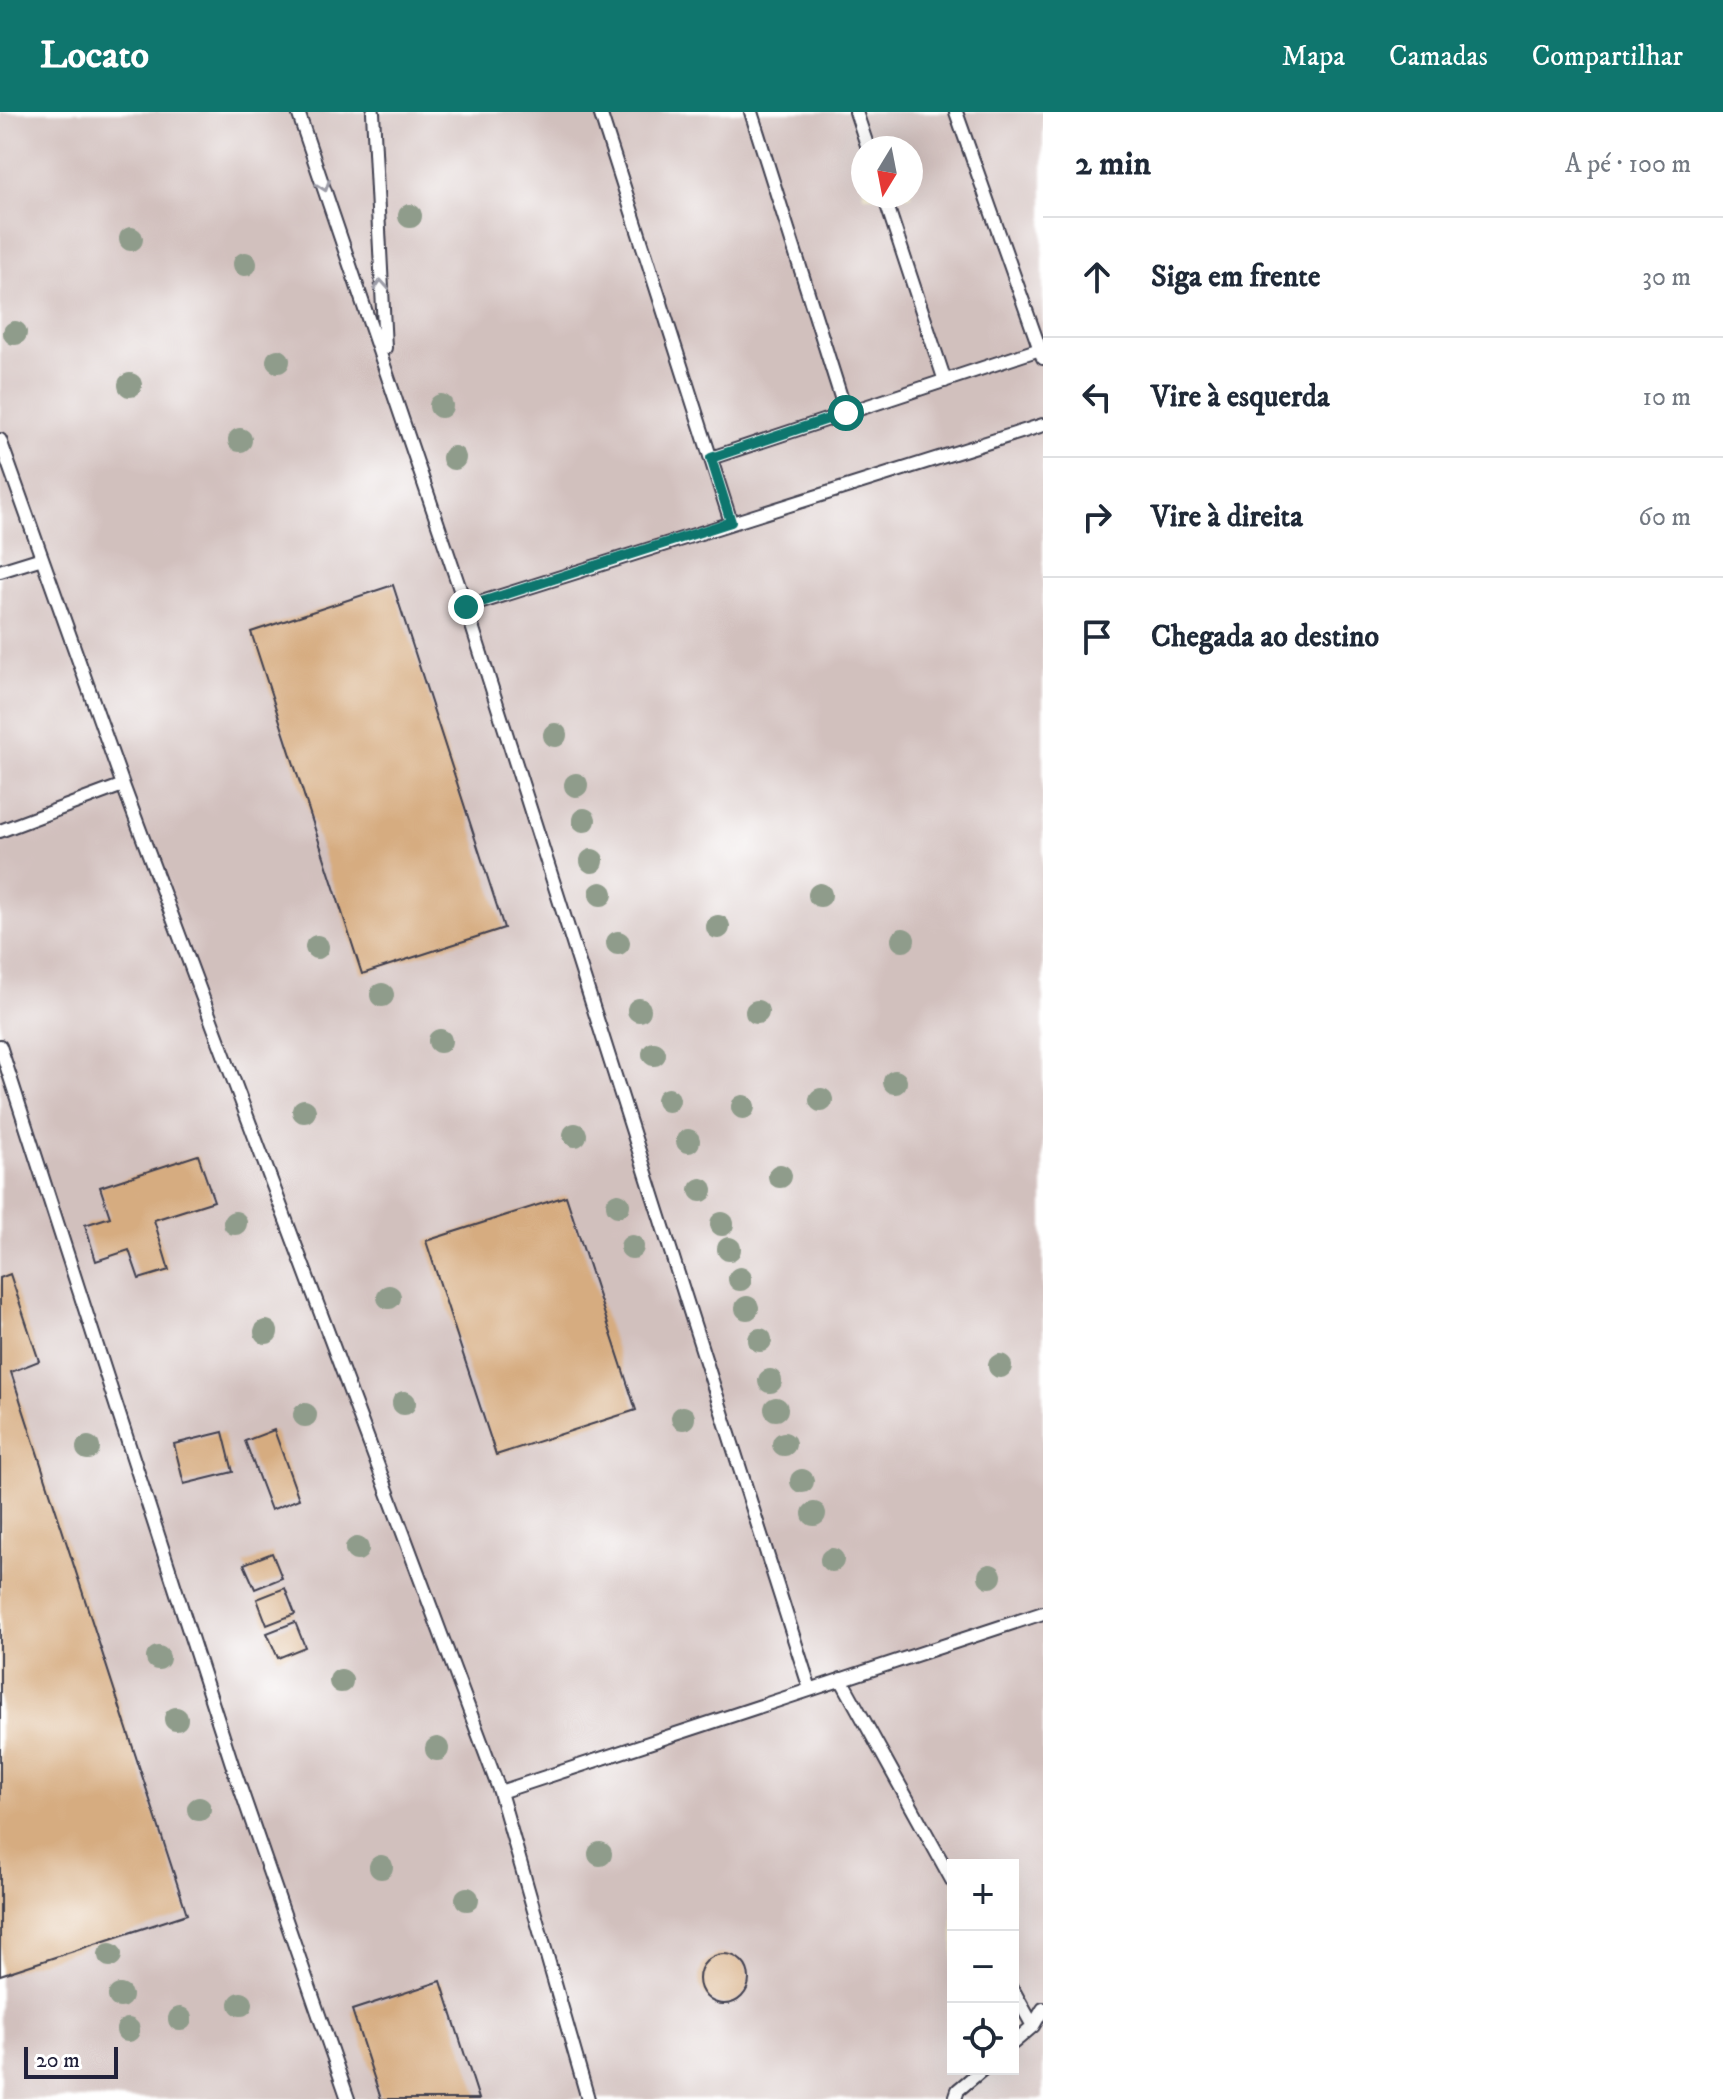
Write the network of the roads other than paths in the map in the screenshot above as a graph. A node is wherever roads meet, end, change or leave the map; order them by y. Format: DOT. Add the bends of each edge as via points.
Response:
graph roads {
  1 [pos="298,112"];
  2 [pos="373,112"];
  3 [pos="600,112"];
  4 [pos="751,112"];
  5 [pos="856,112"];
  6 [pos="956,112"];
  7 [pos="864,136"];
  8 [pos="888,208"];
  9 [pos="1041,354"];
  10 [pos="386,363"];
  11 [pos="945,381"];
  12 [pos="846,413"];
  13 [pos="1043,425"];
  14 [pos="0,440"];
  15 [pos="711,458"];
  16 [pos="731,522"];
  17 [pos="42,558"];
  18 [pos="0,571"];
  19 [pos="466,607"];
  20 [pos="123,785"];
  21 [pos="0,831"];
  22 [pos="0,1046"];
  23 [pos="1043,1613"];
  24 [pos="841,1679"];
  25 [pos="810,1689"];
  26 [pos="500,1792"];
  27 [pos="947,1871"];
  28 [pos="1019,2001"];
  29 [pos="1043,2009"];
  30 [pos="1033,2026"];
  31 [pos="1019,2038"];
  32 [pos="976,2075"];
  33 [pos="348,2099"];
  34 [pos="588,2099"];
  35 [pos="955,2099"];
  1 -- 10 [label="lane, one-way"];
  10 -- 2 [label="lane, one-way"];
  3 -- 15 [label="lane"];
  4 -- 12 [label="lane"];
  5 -- 7 [label="lane"];
  6 -- 9 [label="lane"];
  8 -- 11 [label="lane"];
  9 -- 11 [label="lane"];
  10 -- 19 [label="lane"];
  11 -- 12 [label="lane"];
  12 -- 15 [label="lane"];
  13 -- 16 [label="lane"];
  14 -- 17 [label="lane"];
  15 -- 16 [label="lane"];
  16 -- 19 [label="lane"];
  17 -- 18 [label="lane"];
  17 -- 20 [label="lane"];
  19 -- 25 [label="lane"];
  20 -- 21 [label="lane"];
  20 -- 26 [label="lane"];
  22 -- 33 [label="lane" via="232,1764"];
  23 -- 24 [label="lane"];
  24 -- 25 [label="lane"];
  24 -- 27 [label="lane"];
  25 -- 26 [label="lane"];
  26 -- 34 [label="lane"];
  28 -- 30 [label="lane"];
  29 -- 30 [label="lane"];
  30 -- 31 [label="lane"];
  32 -- 35 [label="lane"];
}
